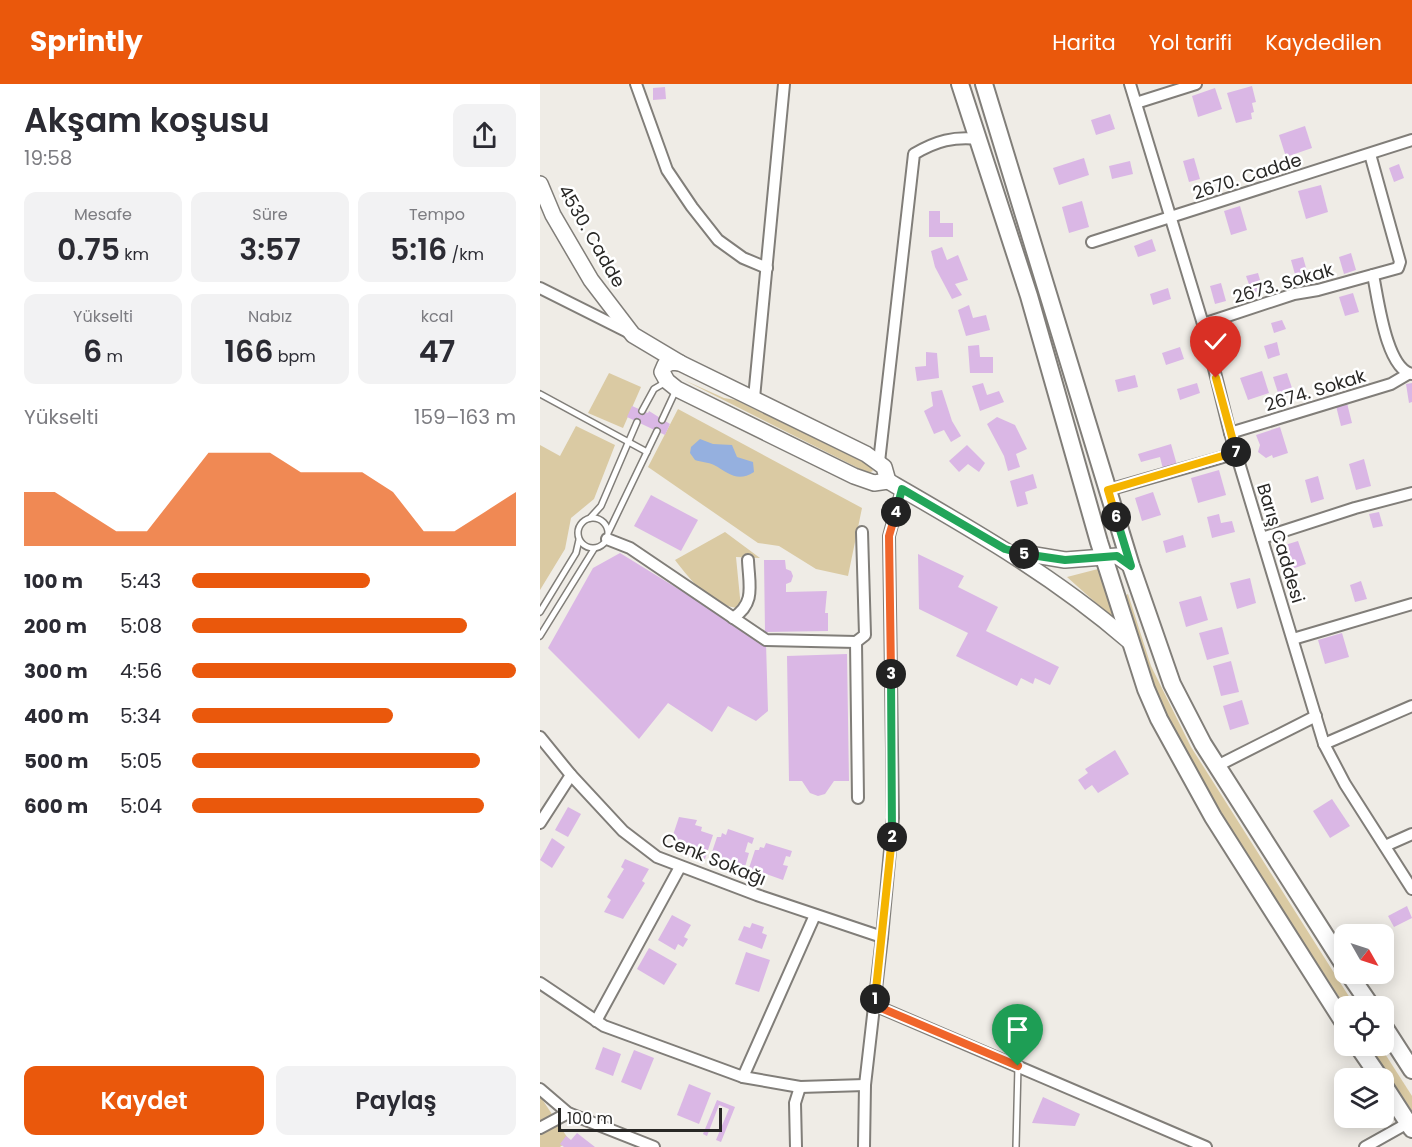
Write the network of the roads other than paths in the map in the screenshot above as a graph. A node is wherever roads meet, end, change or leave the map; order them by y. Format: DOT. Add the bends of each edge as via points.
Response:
graph roads {
  1 [pos="636,84"];
  2 [pos="784,84"];
  3 [pos="960,84"];
  4 [pos="984,84"];
  5 [pos="1130,84"];
  6 [pos="1196,84"];
  7 [pos="1136,103"];
  8 [pos="979,139"];
  9 [pos="1412,140"];
  10 [pos="1370,154"];
  11 [pos="540,184"];
  12 [pos="1171,218"];
  13 [pos="1092,242"];
  14 [pos="767,268"];
  15 [pos="1373,275"];
  16 [pos="540,288"];
  17 [pos="1203,324"];
  18 [pos="633,335"];
  19 [pos="680,363"];
  20 [pos="1410,374"];
  21 [pos="672,385"];
  22 [pos="540,394"];
  23 [pos="754,398"];
  24 [pos="642,411"];
  25 [pos="662,420"];
  26 [pos="637,422"];
  27 [pos="657,431"];
  28 [pos="1230,433"];
  29 [pos="628,442"];
  30 [pos="647,452"];
  31 [pos="1237,453"];
  32 [pos="879,462"];
  33 [pos="888,481"];
  34 [pos="902,489"];
  35 [pos="1108,490"];
  36 [pos="1412,493"];
  37 [pos="590,518"];
  38 [pos="862,532"];
  39 [pos="608,535"];
  40 [pos="1262,538"];
  41 [pos="579,540"];
  42 [pos="594,549"];
  43 [pos="1005,549"];
  44 [pos="1103,557"];
  45 [pos="748,560"];
  46 [pos="1131,566"];
  47 [pos="1412,604"];
  48 [pos="540,612"];
  49 [pos="733,618"];
  50 [pos="540,636"];
  51 [pos="1293,639"];
  52 [pos="1129,641"];
  53 [pos="856,642"];
  54 [pos="1412,706"];
  55 [pos="1316,716"];
  56 [pos="540,737"];
  57 [pos="1324,744"];
  58 [pos="1217,766"];
  59 [pos="571,775"];
  60 [pos="858,798"];
  61 [pos="540,823"];
  62 [pos="1412,834"];
  63 [pos="1385,846"];
  64 [pos="680,867"];
  65 [pos="1412,889"];
  66 [pos="815,915"];
  67 [pos="882,937"];
  68 [pos="1334,949"];
  69 [pos="540,983"];
  70 [pos="874,1005"];
  71 [pos="1334,1007"];
  72 [pos="597,1021"];
  73 [pos="1394,1042"];
  74 [pos="1018,1066"];
  75 [pos="1412,1070"];
  76 [pos="742,1077"];
  77 [pos="865,1085"];
  78 [pos="800,1087"];
  79 [pos="540,1089"];
  80 [pos="1394,1101"];
  81 [pos="568,1113"];
  82 [pos="1410,1126"];
  83 [pos="540,1128"];
  84 [pos="654,1147"];
  85 [pos="796,1147"];
  86 [pos="864,1147"];
  87 [pos="1016,1147"];
  88 [pos="1206,1147"];
  89 [pos="1365,1147"];
  1 -- 14 [label="street" via="667,170 692,207 718,240 743,258"];
  2 -- 14 [label="street"];
  3 -- 8 [label="main road"];
  4 -- 35 [label="main road"];
  5 -- 7 [label="street, Barış Caddesi"];
  6 -- 7 [label="street"];
  7 -- 12 [label="street, Barış Caddesi"];
  8 -- 32 [label="street" via="958,137 932,143 914,154"];
  8 -- 44 [label="main road" via="1029,296"];
  9 -- 10 [label="street, 2670. Cadde"];
  10 -- 12 [label="street, 2670. Cadde"];
  10 -- 15 [label="street, 2673. Sokak" via="1400,262 1398,268"];
  11 -- 18 [label="street, 4530. Cadde" via="553,215 591,280"];
  12 -- 13 [label="street, 2670. Cadde"];
  12 -- 17 [label="street, Barış Caddesi"];
  14 -- 23 [label="street"];
  15 -- 17 [label="street, 2673. Sokak" via="1294,294"];
  15 -- 20 [label="street" via="1391,352"];
  16 -- 18 [label="street"];
  17 -- 28 [label="street, Barış Caddesi"];
  18 -- 19 [label="street"];
  19 -- 21 [label="street" via="665,365 662,372"];
  19 -- 23 [label="street"];
  20 -- 28 [label="street, 2674. Sokak" via="1391,384"];
  21 -- 24 [label="lane" via="654,389"];
  21 -- 25 [label="lane"];
  21 -- 33 [label="street" via="854,476 874,483"];
  22 -- 29 [label="lane"];
  23 -- 32 [label="street"];
  26 -- 29 [label="lane"];
  27 -- 30 [label="lane"];
  28 -- 31 [label="street, Barış Caddesi"];
  29 -- 30 [label="lane"];
  29 -- 37 [label="lane" via="601,506"];
  30 -- 39 [label="lane"];
  31 -- 35 [label="street"];
  31 -- 40 [label="street, Barış Caddesi"];
  32 -- 33 [label="street"];
  33 -- 34 [label="street"];
  34 -- 43 [label="street"];
  34 -- 67 [label="street" via="889,536 893,818"];
  35 -- 46 [label="main road"];
  36 -- 40 [label="street"];
  37 -- 39 [label="lane" via="602,521"];
  37 -- 41 [label="lane" via="580,526"];
  38 -- 53 [label="street" via="865,635"];
  39 -- 42 [label="lane" via="603,545"];
  39 -- 49 [label="street"];
  40 -- 51 [label="street, Barış Caddesi"];
  41 -- 42 [label="lane"];
  41 -- 48 [label="lane" via="576,553"];
  42 -- 50 [label="lane"];
  43 -- 44 [label="street" via="1046,559"];
  43 -- 52 [label="street" via="1063,586"];
  44 -- 46 [label="street" via="1117,556"];
  44 -- 52 [label="main road"];
  45 -- 49 [label="street" via="750,602"];
  46 -- 58 [label="main road" via="1172,684"];
  47 -- 51 [label="street"];
  49 -- 53 [label="street" via="766,640"];
  51 -- 55 [label="street, Barış Caddesi"];
  52 -- 71 [label="main road" via="1155,711 1182,763"];
  53 -- 60 [label="street"];
  54 -- 57 [label="street"];
  55 -- 57 [label="street, Barış Caddesi"];
  55 -- 58 [label="street"];
  56 -- 59 [label="street, Cenk Sokağı"];
  57 -- 63 [label="street, Barış Caddesi"];
  58 -- 68 [label="main road"];
  59 -- 61 [label="street"];
  59 -- 64 [label="street, Cenk Sokağı" via="623,831"];
  62 -- 63 [label="street"];
  63 -- 65 [label="street, Barış Caddesi"];
  64 -- 66 [label="street, Cenk Sokağı"];
  64 -- 72 [label="street"];
  66 -- 67 [label="street, Cenk Sokağı"];
  66 -- 76 [label="street"];
  67 -- 70 [label="street"];
  69 -- 72 [label="street"];
  70 -- 74 [label="street"];
  70 -- 77 [label="street"];
  72 -- 76 [label="street"];
  73 -- 75 [label="main road"];
  74 -- 87 [label="lane"];
  74 -- 88 [label="street"];
  76 -- 78 [label="street"];
  77 -- 78 [label="street"];
  77 -- 86 [label="street"];
  78 -- 85 [label="street" via="795,1103"];
  79 -- 81 [label="street"];
  80 -- 82 [label="main road"];
  81 -- 83 [label="street"];
  81 -- 84 [label="street"];
  82 -- 89 [label="street"];
}
